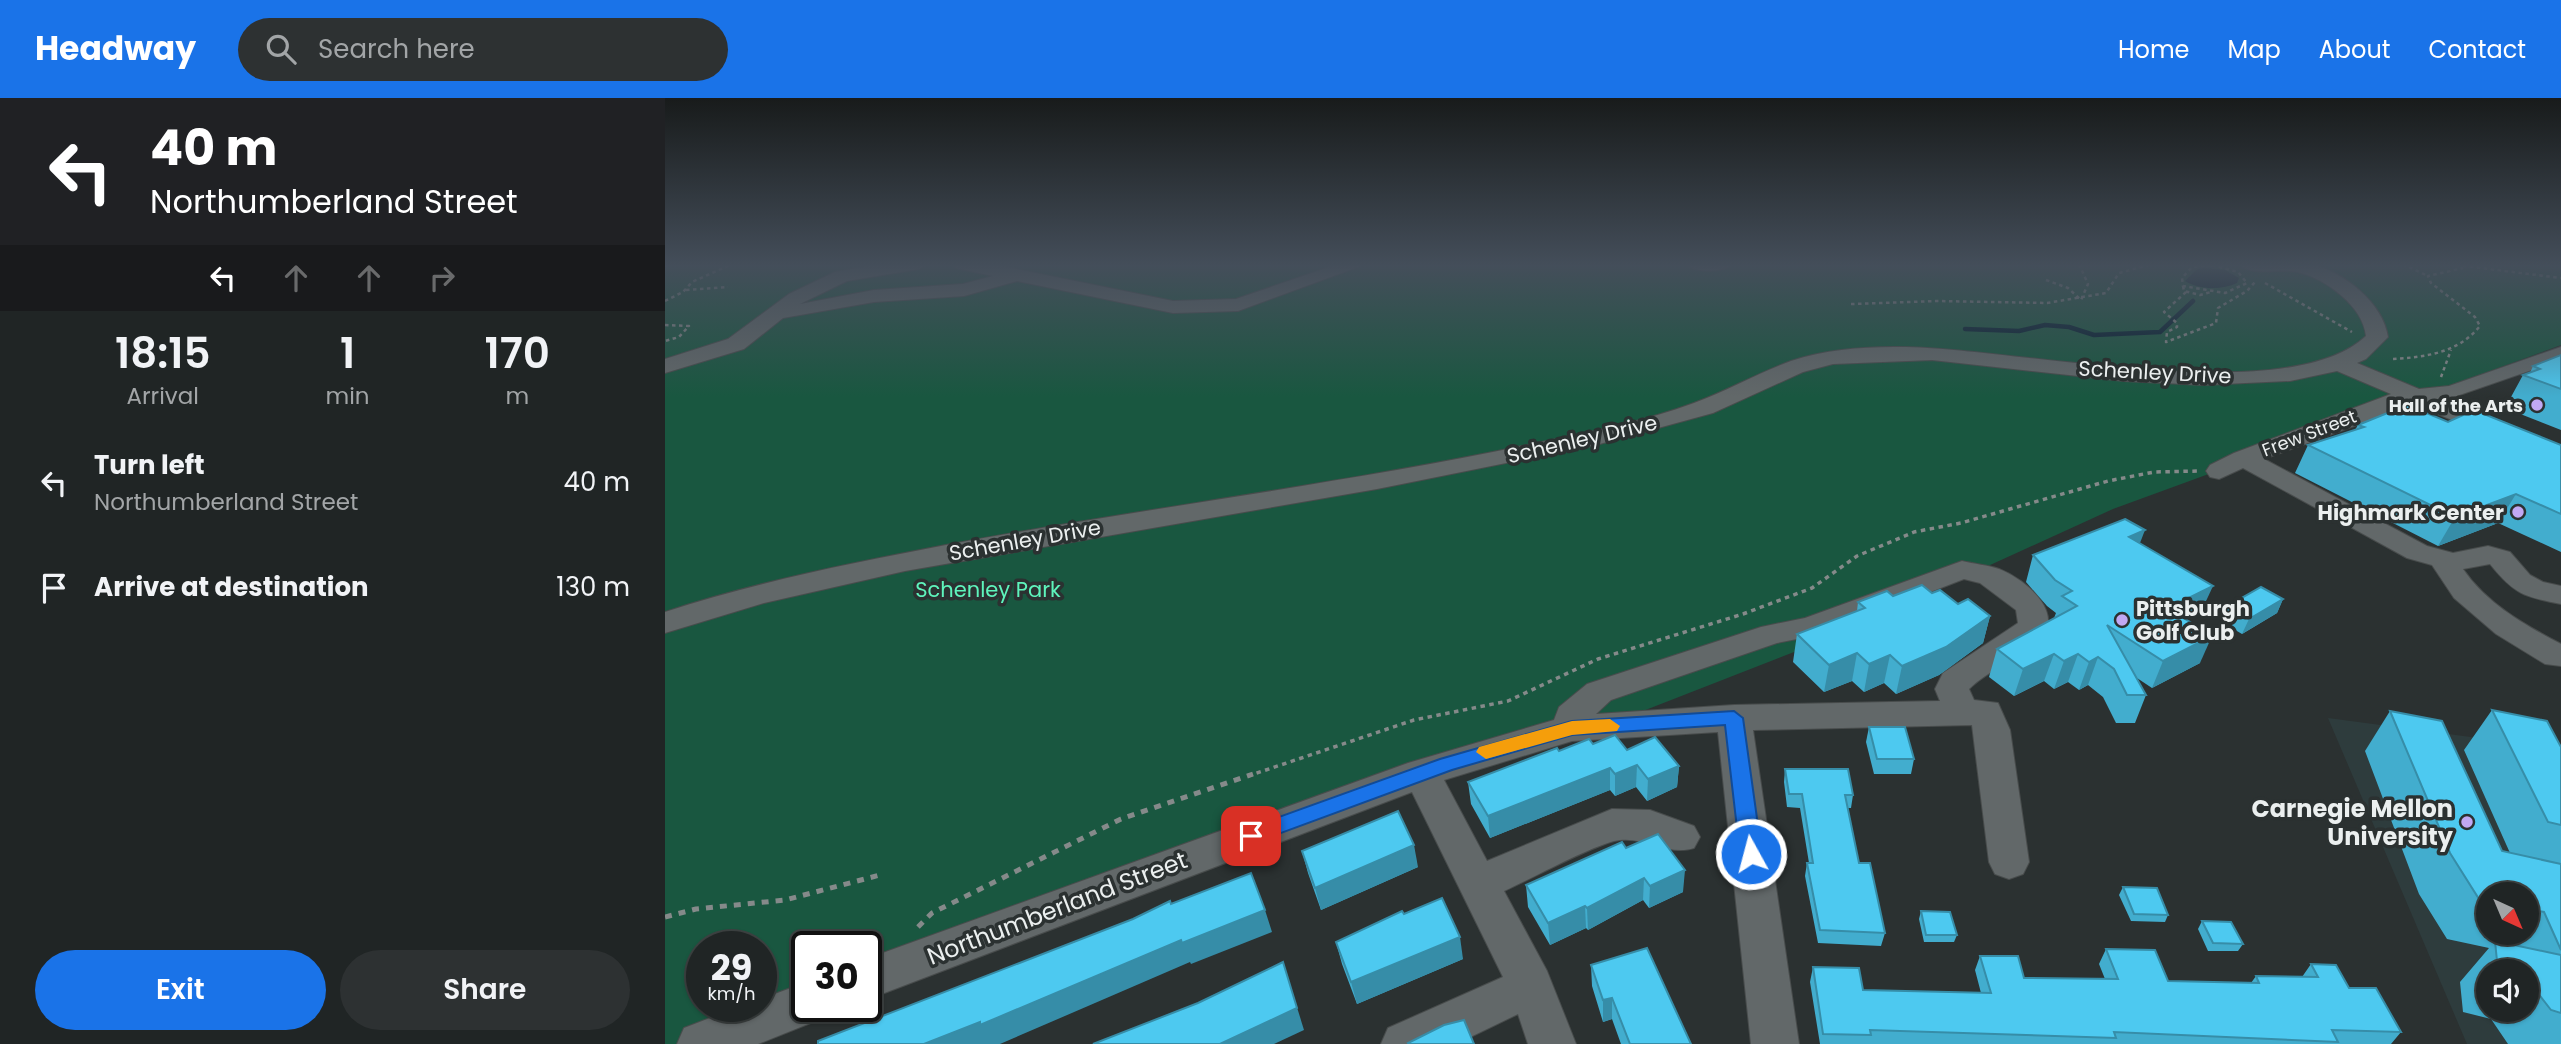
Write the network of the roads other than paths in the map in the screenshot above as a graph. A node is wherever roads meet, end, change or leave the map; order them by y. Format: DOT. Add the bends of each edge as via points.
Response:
graph roads {
  1 [pos="783,308"];
  2 [pos="811,308"];
  3 [pos="2364,308"];
  4 [pos="766,321"];
  5 [pos="2561,352"];
  6 [pos="2340,364"];
  7 [pos="665,366"];
  8 [pos="2430,389"];
  9 [pos="2561,458"];
  10 [pos="2443,559"];
  11 [pos="2561,594"];
  12 [pos="665,623"];
  13 [pos="2557,656"];
  14 [pos="1974,712"];
  15 [pos="1734,718"];
  16 [pos="1572,728"];
  17 [pos="1421,773"];
  18 [pos="1680,836"];
  19 [pos="2010,862"];
  20 [pos="1480,884"];
  21 [pos="882,974"];
  22 [pos="1531,986"];
  23 [pos="791,1009"];
  24 [pos="701,1044"];
  25 [pos="1405,1044"];
  26 [pos="1552,1044"];
  27 [pos="1775,1044"];
  1 -- 4 [label="street"];
  2 -- 4 [label="street"];
  3 -- 6 [label="street, Schenley Drive" via="2375,320 2377,337 2369,349"];
  4 -- 7 [label="street" via="736,344"];
  5 -- 8 [label="street, Frew Street" via="2453,392"];
  6 -- 8 [label="street"];
  6 -- 12 [label="street, Schenley Drive" via="2291,373 2174,377 1910,351 1829,358 1793,366 1750,390 1688,414 1548,448 992,544 787,587"];
  8 -- 9 [label="street"];
  8 -- 10 [label="street, Frew Street" via="2231,465 2417,552"];
  10 -- 11 [label="street" via="2500,558 2519,581 2534,590"];
  10 -- 13 [label="street" via="2452,578 2476,604"];
  14 -- 15 [label="street, Northumberland Street"];
  14 -- 16 [label="street" via="1952,689 1955,681 2026,635 2034,625 2034,614 2028,604 1990,576 1962,570 1811,627 1772,634 1599,692 1571,716"];
  14 -- 19 [label="street" via="1992,730"];
  15 -- 16 [label="street, Northumberland Street"];
  15 -- 27 [label="street"];
  16 -- 17 [label="street, Northumberland Street"];
  17 -- 20 [label="street"];
  17 -- 21 [label="street, Northumberland Street"];
  18 -- 20 [label="street" via="1650,826 1612,825"];
  20 -- 22 [label="street"];
  22 -- 25 [label="street"];
  22 -- 26 [label="street"];
  23 -- 24 [label="street"];
}
